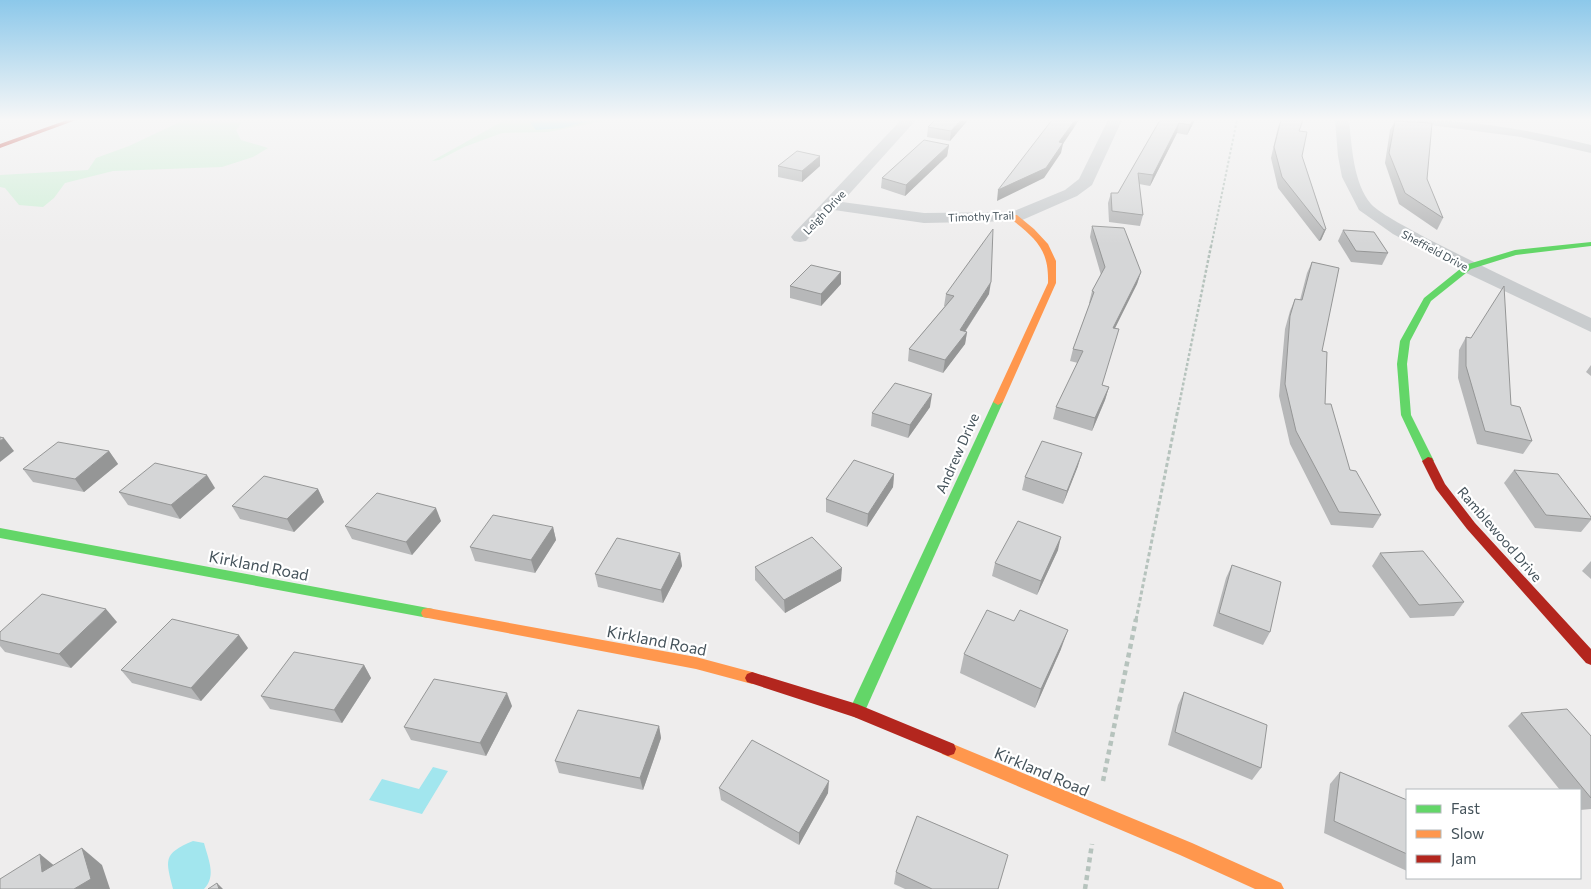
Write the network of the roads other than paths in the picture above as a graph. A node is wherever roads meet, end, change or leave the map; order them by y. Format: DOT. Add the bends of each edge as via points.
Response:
graph roads {
  1 [pos="871,161"];
  2 [pos="1096,161"];
  3 [pos="1346,161"];
  4 [pos="831,205"];
  5 [pos="1014,217"];
  6 [pos="800,237"];
  7 [pos="1591,244"];
  8 [pos="1468,267"];
  9 [pos="1591,326"];
  10 [pos="0,534"];
  11 [pos="1591,658"];
  12 [pos="857,711"];
  13 [pos="1275,889"];
  1 -- 4 [label="street, Leigh Drive"];
  2 -- 5 [label="street, Timothy Trail" via="1086,182 1071,193"];
  3 -- 8 [label="street, Sheffield Drive" via="1350,177 1365,206 1399,230"];
  4 -- 5 [label="street, Timothy Trail" via="924,218"];
  4 -- 6 [label="street, Leigh Drive"];
  5 -- 12 [label="street, Andrew Drive" via="1046,243 1054,268 1052,283"];
  7 -- 8 [label="street, Ramblewood Drive" via="1515,253"];
  8 -- 9 [label="street, Sheffield Drive"];
  8 -- 11 [label="street, Ramblewood Drive" via="1426,300 1405,341 1402,364 1406,416 1440,486 1471,526"];
  10 -- 12 [label="street, Kirkland Road" via="696,663"];
  12 -- 13 [label="street, Kirkland Road"];
}
